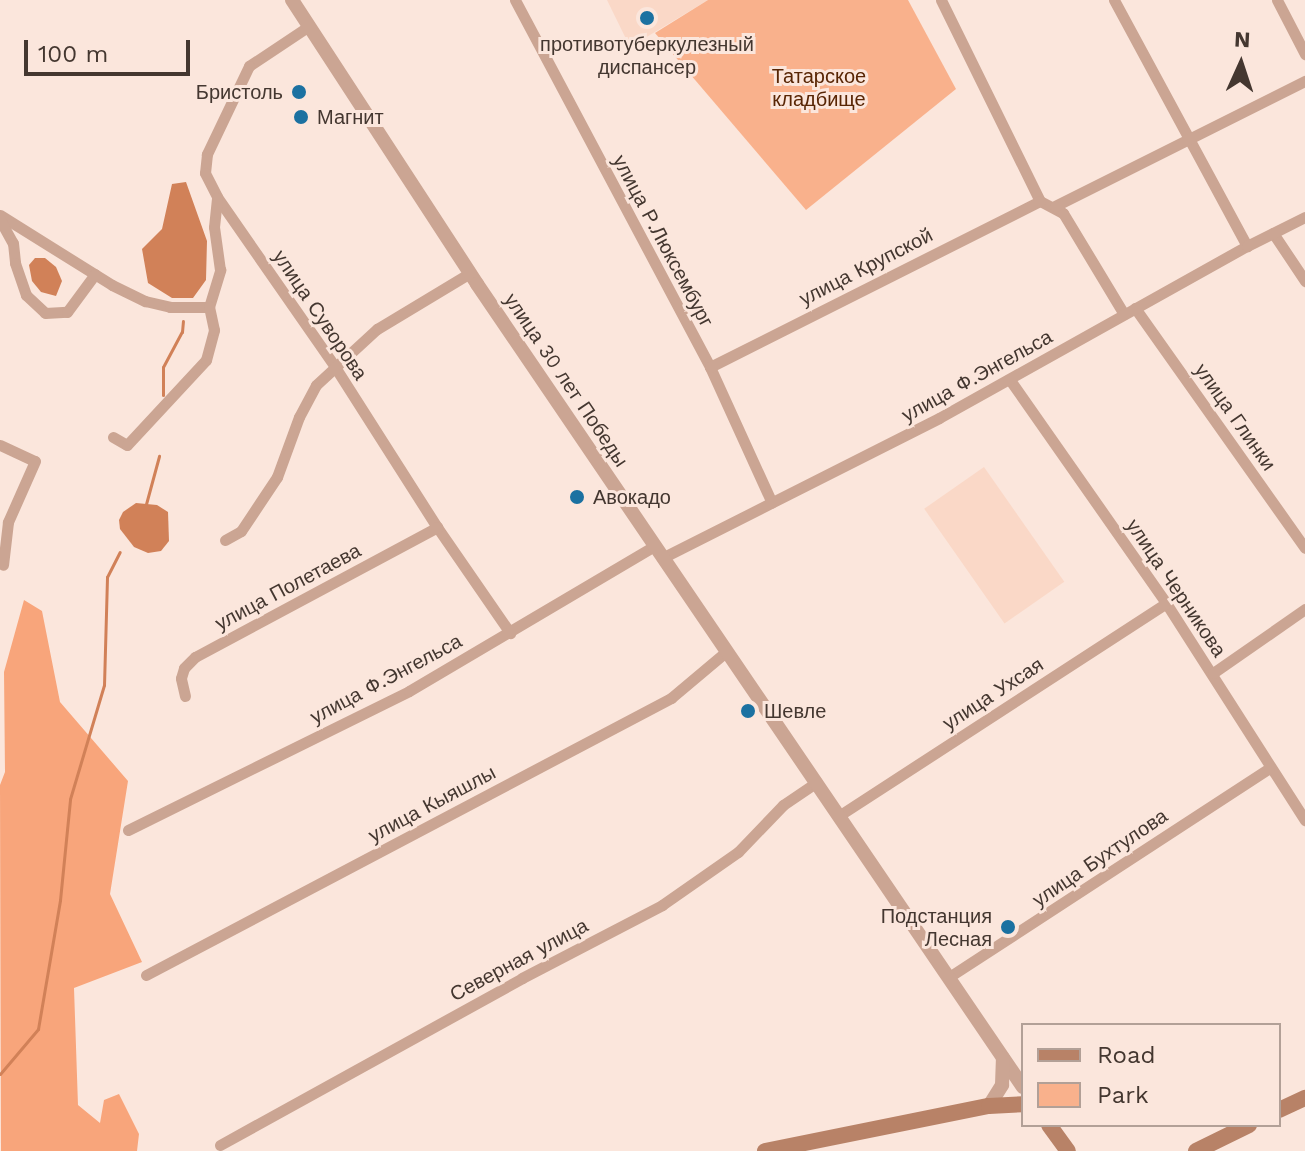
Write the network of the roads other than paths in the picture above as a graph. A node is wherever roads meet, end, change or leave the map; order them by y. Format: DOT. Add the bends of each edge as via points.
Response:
graph roads {
  1 [pos="515,0"];
  2 [pos="941,0"];
  3 [pos="1114,0"];
  4 [pos="1277,0"];
  5 [pos="296,1"];
  6 [pos="309,26"];
  7 [pos="1305,54"];
  8 [pos="1305,81"];
  9 [pos="1190,137"];
  10 [pos="217,197"];
  11 [pos="1040,201"];
  12 [pos="1055,206"];
  13 [pos="1305,217"];
  14 [pos="0,218"];
  15 [pos="1273,233"];
  16 [pos="1247,246"];
  17 [pos="470,273"];
  18 [pos="95,274"];
  19 [pos="1305,281"];
  20 [pos="209,307"];
  21 [pos="1130,311"];
  22 [pos="335,367"];
  23 [pos="710,367"];
  24 [pos="1010,380"];
  25 [pos="113,437"];
  26 [pos="0,445"];
  27 [pos="772,503"];
  28 [pos="437,527"];
  29 [pos="225,540"];
  30 [pos="1305,548"];
  31 [pos="658,552"];
  32 [pos="3,565"];
  33 [pos="1166,603"];
  34 [pos="1305,609"];
  35 [pos="510,633"];
  36 [pos="727,651"];
  37 [pos="1213,673"];
  38 [pos="185,696"];
  39 [pos="1269,768"];
  40 [pos="817,782"];
  41 [pos="840,815"];
  42 [pos="1305,820"];
  43 [pos="128,830"];
  44 [pos="146,975"];
  45 [pos="949,977"];
  46 [pos="1003,1058"];
  47 [pos="1021,1084"];
  48 [pos="1305,1098"];
  49 [pos="1021,1104"];
  50 [pos="989,1106"];
  51 [pos="1281,1109"];
  52 [pos="1050,1127"];
  53 [pos="1245,1127"];
  54 [pos="220,1145"];
  55 [pos="765,1151"];
  56 [pos="1068,1151"];
  57 [pos="1196,1151"];
  1 -- 23 [label="street, улица Р.Люксембург"];
  2 -- 11 [label="street"];
  3 -- 9 [label="street"];
  4 -- 7 [label="street"];
  5 -- 6 [label="street, улица 30 лет Победы"];
  6 -- 10 [label="street, улица Суворова" via="249,66 207,154 205,173"];
  6 -- 17 [label="street, улица 30 лет Победы"];
  8 -- 9 [label="street"];
  9 -- 12 [label="street"];
  9 -- 16 [label="street"];
  10 -- 20 [label="street" via="214,227 220,270"];
  10 -- 22 [label="street, улица Суворова"];
  11 -- 12 [label="street"];
  11 -- 23 [label="street, улица Крупской"];
  12 -- 21 [label="street, улица Глинки"];
  13 -- 15 [label="street, улица Ф.Энгельса"];
  14 -- 18 [label="street"];
  14 -- 18 [label="street" via="13,243 26,295 45,313 67,312"];
  15 -- 16 [label="street, улица Ф.Энгельса"];
  15 -- 19 [label="street"];
  16 -- 21 [label="street, улица Ф.Энгельса"];
  17 -- 22 [label="street" via="377,329"];
  17 -- 31 [label="street, улица 30 лет Победы"];
  18 -- 20 [label="street" via="145,301"];
  20 -- 25 [label="street" via="214,330 206,360 127,445"];
  21 -- 24 [label="street, улица Ф.Энгельса"];
  21 -- 30 [label="street, улица Глинки"];
  22 -- 28 [label="street, улица Суворова"];
  22 -- 29 [label="street" via="304,406 277,477 241,531"];
  23 -- 27 [label="street, улица Р.Люксембург"];
  24 -- 27 [label="street, улица Ф.Энгельса"];
  24 -- 33 [label="street, улица Черникова"];
  26 -- 32 [label="street" via="35,461 8,522"];
  27 -- 31 [label="street, улица Ф.Энгельса"];
  28 -- 35 [label="street, улица Суворова"];
  28 -- 38 [label="street, улица Полетаева" via="195,657 181,678"];
  31 -- 35 [label="street, улица Ф.Энгельса"];
  31 -- 36 [label="street, улица 30 лет Победы"];
  33 -- 37 [label="street, улица Черникова"];
  33 -- 41 [label="street, улица Ухсая"];
  34 -- 37 [label="street"];
  35 -- 43 [label="street, улица Ф.Энгельса" via="409,691"];
  36 -- 40 [label="street, улица 30 лет Победы"];
  36 -- 44 [label="street, улица Кыяшлы" via="671,698"];
  37 -- 39 [label="street, улица Черникова"];
  39 -- 42 [label="street, улица Черникова"];
  39 -- 45 [label="street, улица Бухтулова"];
  40 -- 41 [label="street, улица 30 лет Победы"];
  40 -- 54 [label="street, Северная улица" via="783,805 738,852 673,898"];
  41 -- 45 [label="street, улица 30 лет Победы"];
  45 -- 46 [label="street, улица 30 лет Победы"];
  46 -- 47 [label="street, улица 30 лет Победы"];
  46 -- 50 [label="street" via="1002,1085"];
  48 -- 51 [label="main road"];
  49 -- 50 [label="main road"];
  50 -- 55 [label="main road"];
  52 -- 56 [label="main road"];
  53 -- 57 [label="main road"];
}
